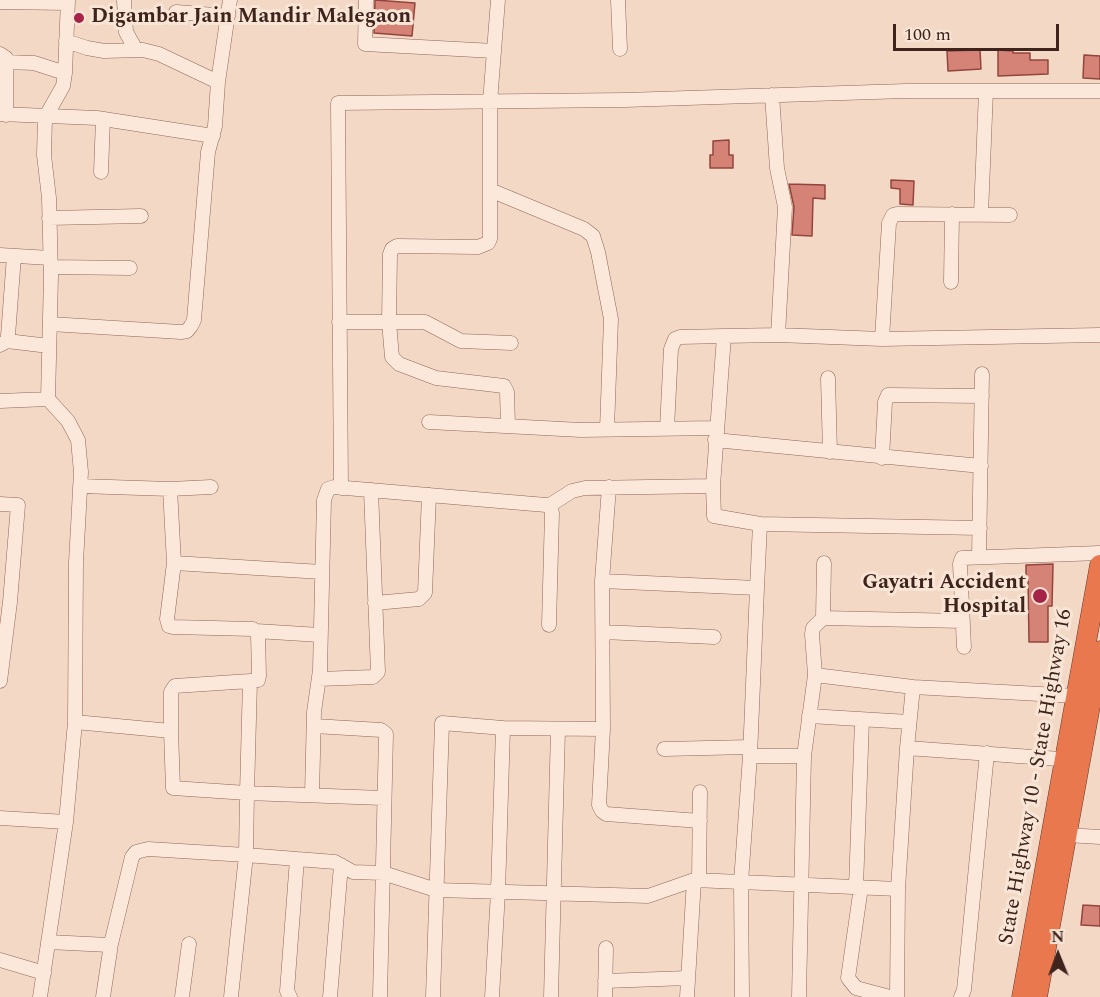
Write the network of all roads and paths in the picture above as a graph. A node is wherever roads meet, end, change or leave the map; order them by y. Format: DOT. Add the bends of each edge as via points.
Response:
graph roads {
  1 [pos="124,0"];
  2 [pos="230,0"];
  3 [pos="366,0"];
  4 [pos="498,0"];
  5 [pos="618,0"];
  6 [pos="0,2"];
  7 [pos="67,2"];
  8 [pos="176,12"];
  9 [pos="228,16"];
  10 [pos="66,41"];
  11 [pos="136,50"];
  12 [pos="620,50"];
  13 [pos="494,51"];
  14 [pos="3,58"];
  15 [pos="65,73"];
  16 [pos="218,82"];
  17 [pos="986,91"];
  18 [pos="1100,91"];
  19 [pos="772,95"];
  20 [pos="490,102"];
  21 [pos="3,115"];
  22 [pos="46,116"];
  23 [pos="103,119"];
  24 [pos="213,136"];
  25 [pos="101,172"];
  26 [pos="490,190"];
  27 [pos="952,214"];
  28 [pos="981,214"];
  29 [pos="1010,214"];
  30 [pos="141,216"];
  31 [pos="49,218"];
  32 [pos="0,255"];
  33 [pos="14,256"];
  34 [pos="51,263"];
  35 [pos="130,268"];
  36 [pos="951,282"];
  37 [pos="339,322"];
  38 [pos="389,322"];
  39 [pos="50,324"];
  40 [pos="778,335"];
  41 [pos="1100,335"];
  42 [pos="724,336"];
  43 [pos="882,339"];
  44 [pos="4,343"];
  45 [pos="511,343"];
  46 [pos="49,346"];
  47 [pos="982,374"];
  48 [pos="828,378"];
  49 [pos="982,396"];
  50 [pos="48,399"];
  51 [pos="0,400"];
  52 [pos="429,422"];
  53 [pos="508,426"];
  54 [pos="667,428"];
  55 [pos="607,429"];
  56 [pos="716,434"];
  57 [pos="830,452"];
  58 [pos="882,458"];
  59 [pos="981,466"];
  60 [pos="80,486"];
  61 [pos="713,486"];
  62 [pos="211,487"];
  63 [pos="609,487"];
  64 [pos="341,488"];
  65 [pos="170,489"];
  66 [pos="370,490"];
  67 [pos="429,495"];
  68 [pos="0,504"];
  69 [pos="550,505"];
  70 [pos="760,524"];
  71 [pos="980,528"];
  72 [pos="1100,553"];
  73 [pos="979,556"];
  74 [pos="174,563"];
  75 [pos="824,563"];
  76 [pos="1100,565"];
  77 [pos="322,572"];
  78 [pos="602,581"];
  79 [pos="757,588"];
  80 [pos="375,603"];
  81 [pos="823,618"];
  82 [pos="963,621"];
  83 [pos="549,625"];
  84 [pos="256,631"];
  85 [pos="603,632"];
  86 [pos="320,635"];
  87 [pos="714,638"];
  88 [pos="964,646"];
  89 [pos="1100,651"];
  90 [pos="815,675"];
  91 [pos="319,679"];
  92 [pos="0,681"];
  93 [pos="250,681"];
  94 [pos="913,687"];
  95 [pos="1076,696"];
  96 [pos="809,717"];
  97 [pos="862,720"];
  98 [pos="75,722"];
  99 [pos="909,722"];
  100 [pos="314,726"];
  101 [pos="503,728"];
  102 [pos="558,729"];
  103 [pos="603,729"];
  104 [pos="171,731"];
  105 [pos="907,748"];
  106 [pos="664,749"];
  107 [pos="750,752"];
  108 [pos="987,753"];
  109 [pos="804,756"];
  110 [pos="1073,759"];
  111 [pos="700,792"];
  112 [pos="247,793"];
  113 [pos="312,795"];
  114 [pos="383,798"];
  115 [pos="700,821"];
  116 [pos="0,822"];
  117 [pos="66,822"];
  118 [pos="1067,835"];
  119 [pos="1100,837"];
  120 [pos="246,855"];
  121 [pos="297,859"];
  122 [pos="341,865"];
  123 [pos="382,873"];
  124 [pos="697,880"];
  125 [pos="741,882"];
  126 [pos="802,885"];
  127 [pos="858,887"];
  128 [pos="898,889"];
  129 [pos="436,890"];
  130 [pos="498,892"];
  131 [pos="553,893"];
  132 [pos="48,942"];
  133 [pos="189,944"];
  134 [pos="110,948"];
  135 [pos="606,948"];
  136 [pos="0,960"];
  137 [pos="44,973"];
  138 [pos="688,978"];
  139 [pos="605,981"];
  140 [pos="40,997"];
  141 [pos="103,997"];
  142 [pos="182,997"];
  143 [pos="231,997"];
  144 [pos="290,997"];
  145 [pos="330,997"];
  146 [pos="380,997"];
  147 [pos="433,997"];
  148 [pos="492,997"];
  149 [pos="551,997"];
  150 [pos="605,997"];
  151 [pos="687,997"];
  152 [pos="742,997"];
  153 [pos="799,997"];
  154 [pos="891,997"];
  155 [pos="897,997"];
  156 [pos="961,997"];
  157 [pos="1022,997"];
  158 [pos="1037,997"];
  1 -- 11 [label="street" via="126,32"];
  2 -- 9 [label="street"];
  3 -- 13 [label="street" via="366,44"];
  4 -- 13 [label="street"];
  5 -- 12 [label="street"];
  6 -- 7 [label="street"];
  7 -- 10 [label="street"];
  8 -- 9 [label="street"];
  9 -- 16 [label="street"];
  10 -- 11 [label="street" via="104,51"];
  10 -- 15 [label="street"];
  11 -- 16 [label="street" via="159,54"];
  13 -- 20 [label="street"];
  14 -- 15 [label="street"];
  14 -- 21 [label="street"];
  15 -- 22 [label="street" via="63,86"];
  16 -- 24 [label="street"];
  17 -- 18 [label="street"];
  17 -- 19 [label="street"];
  17 -- 28 [label="street"];
  19 -- 20 [label="street"];
  19 -- 40 [label="street" via="777,168 785,207"];
  20 -- 26 [label="street"];
  20 -- 37 [label="street" via="338,104"];
  21 -- 22 [label="street"];
  22 -- 23 [label="street"];
  22 -- 31 [label="street" via="44,155"];
  23 -- 24 [label="street"];
  23 -- 25 [label="street"];
  24 -- 39 [label="street" via="208,152 191,326 181,332"];
  26 -- 38 [label="street" via="490,239 483,246 392,249"];
  26 -- 55 [label="street" via="584,229 592,236 611,318"];
  27 -- 28 [label="street"];
  27 -- 36 [label="street"];
  27 -- 43 [label="street" via="897,214 891,218"];
  28 -- 29 [label="street"];
  30 -- 31 [label="street"];
  31 -- 34 [label="street"];
  32 -- 33 [label="street"];
  33 -- 34 [label="street"];
  33 -- 44 [label="street"];
  34 -- 35 [label="street"];
  34 -- 39 [label="street"];
  37 -- 38 [label="street"];
  37 -- 64 [label="street"];
  38 -- 45 [label="street" via="425,322 465,342"];
  38 -- 53 [label="street" via="392,357 399,364 436,378 504,386"];
  39 -- 46 [label="street"];
  40 -- 42 [label="street"];
  40 -- 43 [label="street"];
  41 -- 43 [label="street"];
  42 -- 54 [label="street" via="675,339 671,349"];
  42 -- 56 [label="street"];
  44 -- 46 [label="street"];
  46 -- 50 [label="street"];
  47 -- 49 [label="street"];
  48 -- 57 [label="street"];
  49 -- 58 [label="street" via="888,394"];
  49 -- 59 [label="street"];
  50 -- 51 [label="street"];
  50 -- 60 [label="street" via="68,421 78,440"];
  52 -- 53 [label="street"];
  53 -- 55 [label="street"];
  54 -- 55 [label="street"];
  54 -- 56 [label="street"];
  56 -- 57 [label="street"];
  56 -- 61 [label="street"];
  57 -- 58 [label="street"];
  58 -- 59 [label="street"];
  59 -- 71 [label="street"];
  60 -- 65 [label="street"];
  60 -- 98 [label="street"];
  61 -- 63 [label="street"];
  61 -- 70 [label="street" via="714,516"];
  62 -- 65 [label="street"];
  63 -- 69 [label="street" via="578,489"];
  63 -- 78 [label="street"];
  64 -- 66 [label="street"];
  64 -- 77 [label="street" via="328,489 325,494"];
  65 -- 74 [label="street"];
  66 -- 67 [label="street"];
  66 -- 80 [label="street"];
  67 -- 69 [label="street"];
  67 -- 80 [label="street" via="425,593 419,598"];
  68 -- 92 [label="street" via="18,505"];
  69 -- 83 [label="street"];
  70 -- 71 [label="street"];
  70 -- 79 [label="street"];
  71 -- 73 [label="street"];
  72 -- 73 [label="street"];
  73 -- 82 [label="street" via="960,561"];
  74 -- 77 [label="street"];
  74 -- 84 [label="street" via="169,626"];
  75 -- 81 [label="street"];
  76 -- 95 [label="highway, State Highway 10 - State Highway 16"];
  77 -- 86 [label="street"];
  78 -- 79 [label="street"];
  78 -- 85 [label="street"];
  79 -- 107 [label="street"];
  80 -- 91 [label="street" via="376,675"];
  81 -- 82 [label="street"];
  81 -- 90 [label="street" via="812,634"];
  82 -- 88 [label="street"];
  84 -- 86 [label="street"];
  84 -- 93 [label="street" via="260,676"];
  85 -- 87 [label="street"];
  85 -- 103 [label="street"];
  86 -- 91 [label="street"];
  89 -- 110 [label="highway, State Highway 10 - State Highway 16"];
  90 -- 94 [label="street"];
  90 -- 96 [label="street"];
  91 -- 100 [label="street"];
  93 -- 104 [label="street" via="175,686 171,692"];
  93 -- 112 [label="street"];
  94 -- 95 [label="street"];
  94 -- 99 [label="street"];
  95 -- 110 [label="highway, State Highway 10 - State Highway 16"];
  96 -- 97 [label="street"];
  96 -- 109 [label="street"];
  97 -- 99 [label="street"];
  97 -- 127 [label="street"];
  98 -- 104 [label="street"];
  98 -- 117 [label="street"];
  99 -- 105 [label="street"];
  100 -- 113 [label="street"];
  100 -- 114 [label="street" via="384,731 387,739"];
  101 -- 102 [label="street"];
  101 -- 129 [label="street" via="442,723"];
  101 -- 130 [label="street"];
  102 -- 103 [label="street"];
  102 -- 131 [label="street"];
  103 -- 115 [label="street" via="599,805 602,811"];
  104 -- 112 [label="street" via="173,788"];
  105 -- 108 [label="street"];
  105 -- 128 [label="street"];
  106 -- 107 [label="street"];
  107 -- 109 [label="street"];
  107 -- 125 [label="street"];
  108 -- 110 [label="street"];
  108 -- 156 [label="street"];
  109 -- 126 [label="street"];
  110 -- 118 [label="highway, State Highway 10 - State Highway 16"];
  110 -- 157 [label="highway, State Highway 10 - State Highway 16"];
  111 -- 115 [label="street"];
  112 -- 113 [label="street"];
  112 -- 120 [label="street"];
  113 -- 114 [label="street"];
  114 -- 123 [label="street"];
  115 -- 124 [label="street"];
  116 -- 117 [label="street"];
  117 -- 132 [label="street"];
  118 -- 119 [label="street"];
  118 -- 158 [label="highway, State Highway 10 - State Highway 16"];
  120 -- 121 [label="street"];
  120 -- 134 [label="street" via="148,849 136,852"];
  120 -- 143 [label="street"];
  121 -- 122 [label="street"];
  121 -- 144 [label="street" via="287,991"];
  122 -- 123 [label="street" via="353,872"];
  122 -- 145 [label="street"];
  123 -- 129 [label="street"];
  123 -- 146 [label="street"];
  124 -- 125 [label="street"];
  124 -- 131 [label="street" via="648,896"];
  124 -- 138 [label="street"];
  125 -- 126 [label="street"];
  125 -- 152 [label="street"];
  126 -- 127 [label="street"];
  126 -- 153 [label="street"];
  127 -- 128 [label="street"];
  127 -- 154 [label="street" via="848,978 856,988"];
  128 -- 155 [label="street"];
  129 -- 130 [label="street"];
  129 -- 147 [label="street"];
  130 -- 131 [label="street"];
  130 -- 148 [label="street"];
  131 -- 149 [label="street"];
  132 -- 134 [label="street" via="107,944"];
  132 -- 137 [label="street"];
  133 -- 142 [label="street"];
  134 -- 141 [label="street"];
  135 -- 139 [label="street"];
  136 -- 137 [label="street"];
  137 -- 140 [label="street"];
  138 -- 139 [label="street"];
  138 -- 151 [label="street"];
  139 -- 150 [label="street"];
}
